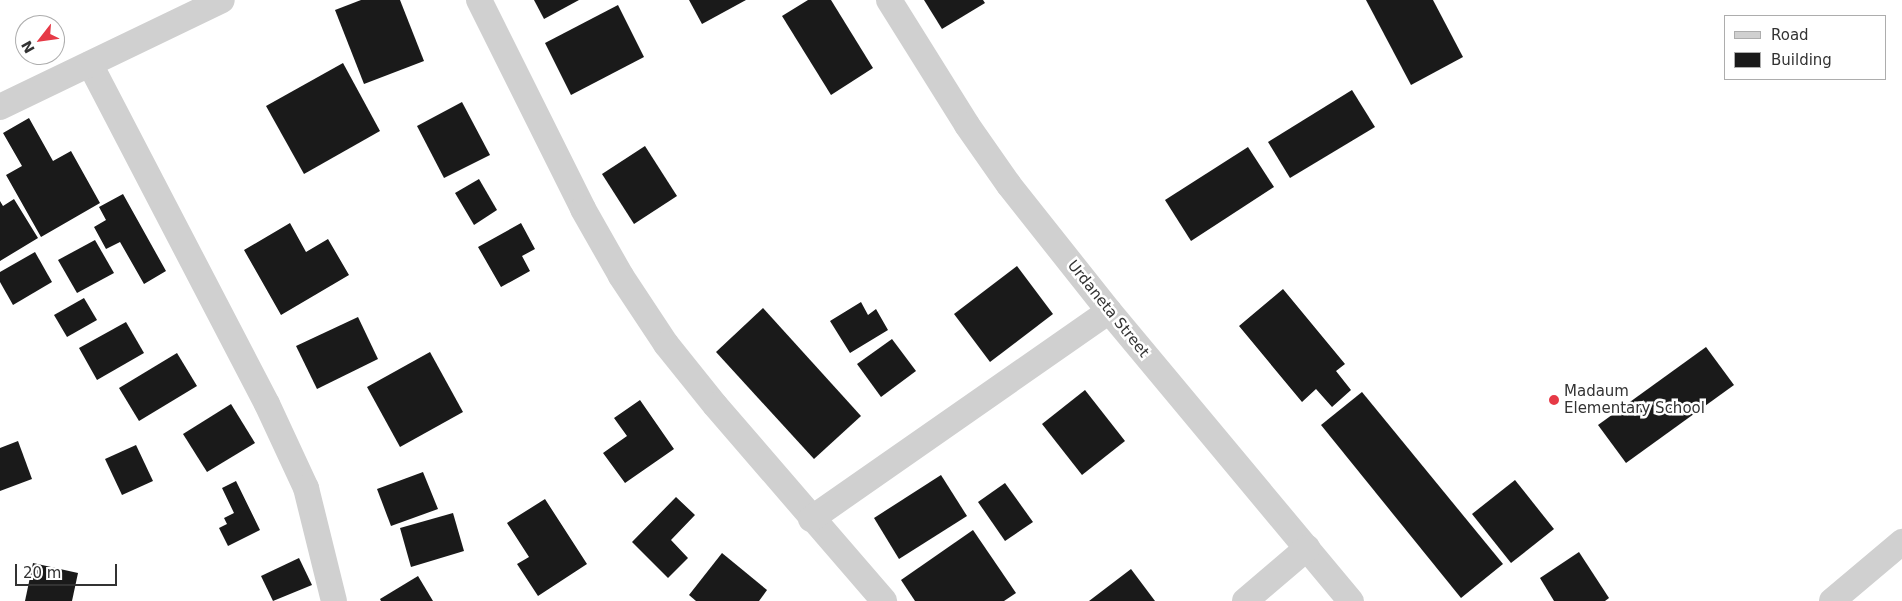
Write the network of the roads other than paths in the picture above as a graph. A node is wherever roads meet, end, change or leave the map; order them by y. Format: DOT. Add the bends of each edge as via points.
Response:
graph roads {
  1 [pos="222,0"];
  2 [pos="479,0"];
  3 [pos="889,0"];
  4 [pos="90,64"];
  5 [pos="0,107"];
  6 [pos="1109,311"];
  7 [pos="811,519"];
  8 [pos="1902,542"];
  9 [pos="1307,548"];
  10 [pos="334,601"];
  11 [pos="884,601"];
  12 [pos="1245,601"];
  13 [pos="1351,601"];
  14 [pos="1832,601"];
  1 -- 4 [label="street"];
  2 -- 7 [label="street" via="583,209 621,276 666,344"];
  3 -- 6 [label="street, Urdaneta Street" via="972,132"];
  4 -- 5 [label="street"];
  4 -- 10 [label="street" via="267,404 306,488"];
  6 -- 7 [label="street"];
  6 -- 9 [label="street, Urdaneta Street"];
  7 -- 11 [label="street"];
  8 -- 14 [label="street"];
  9 -- 12 [label="street"];
  9 -- 13 [label="street, Urdaneta Street"];
}
